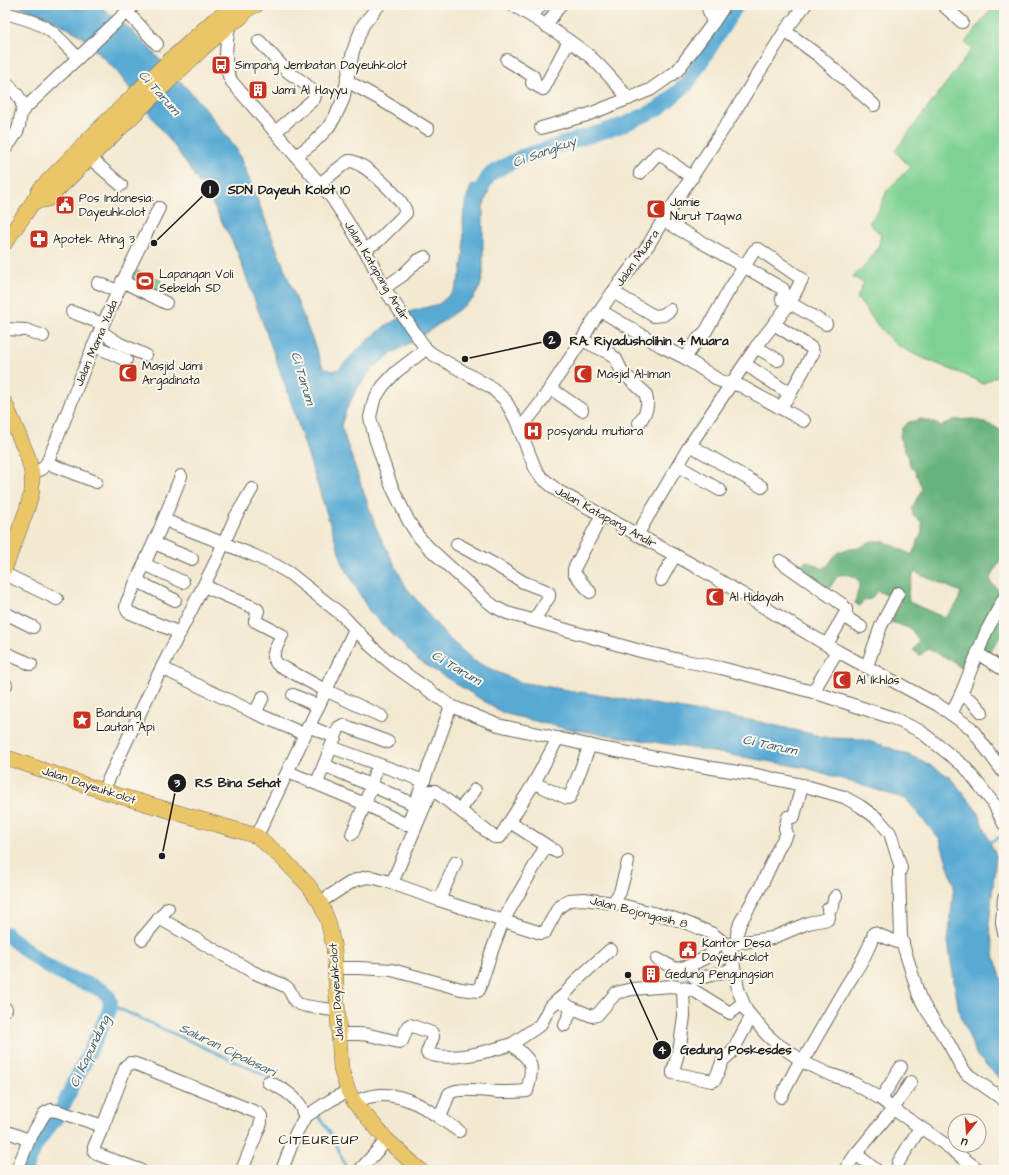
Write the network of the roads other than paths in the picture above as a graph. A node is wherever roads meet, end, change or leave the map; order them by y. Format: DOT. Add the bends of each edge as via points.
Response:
graph roads {
  1 [pos="379,5"];
  2 [pos="513,5"];
  3 [pos="541,5"];
  4 [pos="560,5"];
  5 [pos="707,5"];
  6 [pos="725,5"];
  7 [pos="805,5"];
  8 [pos="943,5"];
  9 [pos="253,6"];
  10 [pos="233,7"];
  11 [pos="127,12"];
  12 [pos="5,13"];
  13 [pos="532,16"];
  14 [pos="962,22"];
  15 [pos="713,23"];
  16 [pos="228,25"];
  17 [pos="546,26"];
  18 [pos="785,31"];
  19 [pos="569,40"];
  20 [pos="260,41"];
  21 [pos="157,44"];
  22 [pos="81,55"];
  23 [pos="507,60"];
  24 [pos="172,68"];
  25 [pos="5,81"];
  26 [pos="347,82"];
  27 [pos="629,99"];
  28 [pos="874,105"];
  29 [pos="23,110"];
  30 [pos="541,128"];
  31 [pos="428,129"];
  32 [pos="106,132"];
  33 [pos="275,132"];
  34 [pos="5,149"];
  35 [pos="296,156"];
  36 [pos="90,158"];
  37 [pos="640,173"];
  38 [pos="692,178"];
  39 [pos="320,184"];
  40 [pos="121,185"];
  41 [pos="34,202"];
  42 [pos="159,208"];
  43 [pos="664,220"];
  44 [pos="6,238"];
  45 [pos="364,250"];
  46 [pos="425,256"];
  47 [pos="745,267"];
  48 [pos="98,283"];
  49 [pos="120,286"];
  50 [pos="384,288"];
  51 [pos="613,292"];
  52 [pos="166,303"];
  53 [pos="790,303"];
  54 [pos="670,310"];
  55 [pos="601,311"];
  56 [pos="72,312"];
  57 [pos="774,324"];
  58 [pos="826,324"];
  59 [pos="102,327"];
  60 [pos="5,329"];
  61 [pos="43,336"];
  62 [pos="582,340"];
  63 [pos="424,346"];
  64 [pos="93,347"];
  65 [pos="756,347"];
  66 [pos="145,355"];
  67 [pos="685,358"];
  68 [pos="126,360"];
  69 [pos="778,360"];
  70 [pos="745,364"];
  71 [pos="732,384"];
  72 [pos="550,388"];
  73 [pos="790,394"];
  74 [pos="5,403"];
  75 [pos="780,408"];
  76 [pos="582,410"];
  77 [pos="804,421"];
  78 [pos="639,423"];
  79 [pos="520,429"];
  80 [pos="690,445"];
  81 [pos="47,464"];
  82 [pos="678,466"];
  83 [pos="32,474"];
  84 [pos="181,476"];
  85 [pos="96,482"];
  86 [pos="762,487"];
  87 [pos="252,489"];
  88 [pos="720,490"];
  89 [pos="602,515"];
  90 [pos="164,520"];
  91 [pos="638,535"];
  92 [pos="154,542"];
  93 [pos="224,544"];
  94 [pos="457,544"];
  95 [pos="674,555"];
  96 [pos="192,559"];
  97 [pos="780,561"];
  98 [pos="144,564"];
  99 [pos="5,568"];
  100 [pos="5,574"];
  101 [pos="661,580"];
  102 [pos="137,581"];
  103 [pos="183,582"];
  104 [pos="204,586"];
  105 [pos="590,592"];
  106 [pos="898,593"];
  107 [pos="1004,598"];
  108 [pos="58,599"];
  109 [pos="175,600"];
  110 [pos="5,613"];
  111 [pos="844,616"];
  112 [pos="534,620"];
  113 [pos="33,627"];
  114 [pos="861,627"];
  115 [pos="355,629"];
  116 [pos="180,633"];
  117 [pos="827,644"];
  118 [pos="837,651"];
  119 [pos="5,653"];
  120 [pos="977,653"];
  121 [pos="30,664"];
  122 [pos="867,666"];
  123 [pos="162,668"];
  124 [pos="1004,670"];
  125 [pos="325,690"];
  126 [pos="813,692"];
  127 [pos="961,694"];
  128 [pos="292,695"];
  129 [pos="263,697"];
  130 [pos="318,706"];
  131 [pos="451,706"];
  132 [pos="982,712"];
  133 [pos="255,713"];
  134 [pos="951,714"];
  135 [pos="381,716"];
  136 [pos="306,730"];
  137 [pos="558,738"];
  138 [pos="333,742"];
  139 [pos="388,742"];
  140 [pos="590,745"];
  141 [pos="5,757"];
  142 [pos="324,766"];
  143 [pos="288,772"];
  144 [pos="375,772"];
  145 [pos="1004,772"];
  146 [pos="424,781"];
  147 [pos="317,783"];
  148 [pos="534,783"];
  149 [pos="802,785"];
  150 [pos="372,786"];
  151 [pos="475,790"];
  152 [pos="103,791"];
  153 [pos="365,804"];
  154 [pos="416,805"];
  155 [pos="460,810"];
  156 [pos="510,822"];
  157 [pos="1004,824"];
  158 [pos="352,834"];
  159 [pos="257,836"];
  160 [pos="456,862"];
  161 [pos="628,862"];
  162 [pos="392,883"];
  163 [pos="836,896"];
  164 [pos="1004,898"];
  165 [pos="439,900"];
  166 [pos="320,902"];
  167 [pos="613,903"];
  168 [pos="168,908"];
  169 [pos="158,918"];
  170 [pos="503,921"];
  171 [pos="1004,933"];
  172 [pos="142,939"];
  173 [pos="727,943"];
  174 [pos="903,943"];
  175 [pos="610,950"];
  176 [pos="657,959"];
  177 [pos="689,966"];
  178 [pos="336,968"];
  179 [pos="676,969"];
  180 [pos="734,969"];
  181 [pos="678,987"];
  182 [pos="558,1000"];
  183 [pos="743,1003"];
  184 [pos="572,1008"];
  185 [pos="338,1011"];
  186 [pos="751,1017"];
  187 [pos="565,1025"];
  188 [pos="339,1034"];
  189 [pos="512,1044"];
  190 [pos="802,1060"];
  191 [pos="901,1067"];
  192 [pos="268,1082"];
  193 [pos="911,1082"];
  194 [pos="781,1096"];
  195 [pos="351,1097"];
  196 [pos="881,1099"];
  197 [pos="1004,1100"];
  198 [pos="893,1109"];
  199 [pos="310,1114"];
  200 [pos="440,1118"];
  201 [pos="103,1126"];
  202 [pos="920,1128"];
  203 [pos="5,1131"];
  204 [pos="459,1131"];
  205 [pos="29,1140"];
  206 [pos="388,1140"];
  207 [pos="856,1154"];
  208 [pos="898,1163"];
  209 [pos="17,1170"];
  210 [pos="140,1170"];
  211 [pos="242,1170"];
  212 [pos="282,1170"];
  213 [pos="360,1170"];
  214 [pos="420,1170"];
  215 [pos="845,1170"];
  216 [pos="876,1170"];
  217 [pos="978,1170"];
  1 -- 26 [label="street" via="363,25 353,51"];
  2 -- 13 [label="street"];
  3 -- 13 [label="street"];
  4 -- 17 [label="street"];
  5 -- 15 [label="street"];
  6 -- 15 [label="street"];
  7 -- 18 [label="street, Jalan Muara"];
  8 -- 14 [label="street"];
  9 -- 10 [label="main road"];
  9 -- 16 [label="main road"];
  10 -- 16 [label="main road"];
  10 -- 24 [label="main road" via="213,21"];
  11 -- 21 [label="street"];
  11 -- 22 [label="street"];
  12 -- 22 [label="street" via="46,28"];
  13 -- 17 [label="street"];
  15 -- 27 [label="street" via="677,71 650,90"];
  16 -- 24 [label="main road"];
  16 -- 33 [label="street, Jalan Katapang Andir" via="226,70 229,77"];
  17 -- 19 [label="street"];
  18 -- 28 [label="street" via="819,56"];
  18 -- 38 [label="street, Jalan Muara"];
  19 -- 23 [label="street" via="544,88 541,89 529,88 534,79 532,76"];
  19 -- 27 [label="street" via="588,55"];
  20 -- 33 [label="street" via="287,71 315,95"];
  22 -- 29 [label="street"];
  24 -- 32 [label="main road"];
  25 -- 29 [label="street" via="20,99"];
  26 -- 31 [label="street"];
  26 -- 35 [label="street" via="343,100 327,129"];
  27 -- 30 [label="street" via="587,115"];
  29 -- 34 [label="street" via="16,132"];
  32 -- 36 [label="main road"];
  32 -- 41 [label="main road" via="40,189"];
  33 -- 35 [label="street, Jalan Katapang Andir"];
  35 -- 39 [label="street, Jalan Katapang Andir"];
  36 -- 40 [label="street"];
  36 -- 41 [label="main road" via="48,199"];
  37 -- 38 [label="street" via="659,153"];
  38 -- 43 [label="street, Jalan Muara"];
  39 -- 45 [label="street, Jalan Katapang Andir" via="336,204"];
  39 -- 45 [label="street" via="347,162 353,162 376,176 402,203 406,213 378,241"];
  41 -- 44 [label="main road"];
  42 -- 49 [label="street, Jalan Mama Yuda"];
  43 -- 47 [label="street"];
  43 -- 51 [label="street, Jalan Muara" via="646,249"];
  45 -- 50 [label="street, Jalan Katapang Andir"];
  46 -- 50 [label="street"];
  47 -- 53 [label="street" via="783,289 782,299"];
  47 -- 53 [label="street" via="754,251 758,250 801,277 802,281"];
  47 -- 67 [label="street" via="706,331"];
  48 -- 49 [label="street"];
  49 -- 52 [label="street"];
  49 -- 59 [label="street, Jalan Mama Yuda"];
  50 -- 63 [label="street, Jalan Katapang Andir"];
  51 -- 54 [label="street" via="654,316 663,315"];
  51 -- 55 [label="street, Jalan Muara"];
  53 -- 57 [label="street"];
  53 -- 58 [label="street"];
  55 -- 62 [label="street, Jalan Muara"];
  55 -- 67 [label="street"];
  56 -- 59 [label="street"];
  57 -- 65 [label="street"];
  57 -- 73 [label="street" via="813,353"];
  59 -- 64 [label="street, Jalan Mama Yuda"];
  59 -- 66 [label="street" via="120,344"];
  60 -- 61 [label="street" via="26,330"];
  62 -- 72 [label="street, Jalan Muara"];
  62 -- 78 [label="street" via="616,358 622,372 645,393 648,406"];
  63 -- 79 [label="street, Jalan Katapang Andir" via="434,355 492,388 505,400"];
  63 -- 112 [label="street" via="383,386 372,408 370,417 375,438 391,485 418,536 452,570 495,607"];
  64 -- 68 [label="street"];
  64 -- 81 [label="street, Jalan Mama Yuda"];
  65 -- 69 [label="street"];
  65 -- 70 [label="street"];
  67 -- 71 [label="street" via="720,381"];
  70 -- 71 [label="street"];
  70 -- 73 [label="street"];
  71 -- 75 [label="street"];
  71 -- 80 [label="street"];
  72 -- 76 [label="street"];
  72 -- 79 [label="street, Jalan Muara"];
  73 -- 75 [label="street"];
  74 -- 83 [label="main road" via="28,457"];
  75 -- 77 [label="street"];
  79 -- 89 [label="street, Jalan Katapang Andir" via="541,477 558,491"];
  80 -- 82 [label="street"];
  80 -- 86 [label="street"];
  81 -- 83 [label="street"];
  81 -- 85 [label="street"];
  82 -- 88 [label="street"];
  82 -- 91 [label="street"];
  83 -- 99 [label="main road" via="32,490 27,509"];
  84 -- 90 [label="street"];
  87 -- 93 [label="street" via="236,516"];
  89 -- 91 [label="street, Jalan Katapang Andir"];
  89 -- 105 [label="street" via="574,570"];
  90 -- 92 [label="street"];
  90 -- 93 [label="street"];
  91 -- 95 [label="street, Jalan Katapang Andir"];
  92 -- 96 [label="street"];
  92 -- 98 [label="street"];
  93 -- 104 [label="street"];
  93 -- 115 [label="street" via="289,573 342,615"];
  94 -- 112 [label="street" via="523,582 549,593"];
  95 -- 101 [label="street"];
  95 -- 117 [label="street, Jalan Katapang Andir"];
  97 -- 111 [label="street" via="843,606 846,611"];
  98 -- 102 [label="street"];
  98 -- 103 [label="street"];
  100 -- 108 [label="street"];
  102 -- 109 [label="street"];
  102 -- 116 [label="street" via="127,602 128,612"];
  104 -- 116 [label="street"];
  104 -- 125 [label="street" via="257,609 255,621 282,635 273,657 278,664"];
  106 -- 122 [label="street" via="881,626"];
  107 -- 120 [label="street"];
  110 -- 113 [label="street"];
  111 -- 114 [label="street"];
  111 -- 117 [label="street"];
  112 -- 126 [label="street" via="644,652 721,668"];
  115 -- 125 [label="street"];
  115 -- 131 [label="street" via="393,665"];
  116 -- 123 [label="street"];
  117 -- 118 [label="street, Jalan Katapang Andir"];
  118 -- 122 [label="street, Jalan Katapang Andir"];
  118 -- 126 [label="street"];
  119 -- 121 [label="street"];
  120 -- 124 [label="street"];
  120 -- 127 [label="street"];
  122 -- 134 [label="street, Jalan Katapang Andir"];
  123 -- 133 [label="street"];
  123 -- 152 [label="street"];
  125 -- 130 [label="street"];
  125 -- 135 [label="street"];
  126 -- 157 [label="street" via="893,718 920,731 965,767 994,804"];
  127 -- 132 [label="street"];
  127 -- 134 [label="street"];
  128 -- 130 [label="street"];
  129 -- 133 [label="street"];
  130 -- 136 [label="street"];
  131 -- 137 [label="street" via="498,725"];
  131 -- 146 [label="street"];
  133 -- 136 [label="street"];
  134 -- 145 [label="street, Jalan Katapang Andir" via="971,728"];
  136 -- 138 [label="street"];
  136 -- 143 [label="street"];
  137 -- 140 [label="street"];
  137 -- 148 [label="street"];
  138 -- 139 [label="street" via="339,727 343,725"];
  138 -- 142 [label="street"];
  138 -- 146 [label="street"];
  140 -- 148 [label="street" via="570,798"];
  140 -- 149 [label="street"];
  141 -- 152 [label="main road, Jalan Dayeuhkolot"];
  142 -- 147 [label="street"];
  142 -- 150 [label="street"];
  143 -- 147 [label="street"];
  143 -- 159 [label="street"];
  144 -- 150 [label="street"];
  146 -- 154 [label="street"];
  147 -- 153 [label="street"];
  148 -- 156 [label="street"];
  149 -- 173 [label="street" via="794,816 788,818 785,827 787,834 740,923 737,934"];
  149 -- 174 [label="street" via="844,797 878,819 890,833 901,868 900,916"];
  150 -- 153 [label="street"];
  150 -- 154 [label="street"];
  151 -- 155 [label="street"];
  152 -- 159 [label="main road, Jalan Dayeuhkolot"];
  153 -- 154 [label="street" via="405,824 408,824"];
  153 -- 158 [label="street"];
  155 -- 156 [label="street" via="497,838 500,838"];
  155 -- 162 [label="street" via="435,791 431,791"];
  156 -- 170 [label="street" via="551,849"];
  159 -- 166 [label="main road, Jalan Dayeuhkolot" via="293,869"];
  160 -- 165 [label="street"];
  161 -- 167 [label="street" via="620,892"];
  162 -- 165 [label="street, Jalan Bojongasih 8"];
  162 -- 166 [label="street, Jalan Bojongasih 8" via="367,877 353,881"];
  163 -- 173 [label="street" via="833,906 828,909 828,919 808,923 772,938"];
  164 -- 171 [label="street"];
  165 -- 170 [label="street, Jalan Bojongasih 8"];
  166 -- 178 [label="main road, Jalan Dayeuhkolot" via="332,933"];
  167 -- 170 [label="street, Jalan Bojongasih 8" via="584,898 569,900 558,908 543,933"];
  167 -- 173 [label="street, Jalan Bojongasih 8" via="687,923 704,929"];
  168 -- 169 [label="street"];
  169 -- 172 [label="street"];
  169 -- 185 [label="street" via="253,972 289,988 294,1001 299,1005"];
  170 -- 178 [label="street" via="479,990 476,991 392,970"];
  173 -- 177 [label="street"];
  173 -- 180 [label="street"];
  174 -- 190 [label="street" via="874,933 865,957"];
  174 -- 197 [label="street" via="919,996 962,1068"];
  175 -- 182 [label="street"];
  176 -- 179 [label="street"];
  177 -- 179 [label="street"];
  177 -- 180 [label="street" via="697,979"];
  178 -- 185 [label="main road, Jalan Dayeuhkolot"];
  179 -- 181 [label="street"];
  180 -- 183 [label="street"];
  181 -- 183 [label="street" via="697,992 730,1013"];
  181 -- 184 [label="street" via="632,989 616,993 594,1016"];
  181 -- 186 [label="street" via="684,1016 673,1071 675,1074 715,1080 723,1060 732,1052"];
  182 -- 184 [label="street"];
  182 -- 189 [label="street" via="549,1008 540,1024"];
  183 -- 186 [label="street"];
  184 -- 187 [label="street"];
  185 -- 188 [label="main road, Jalan Dayeuhkolot"];
  186 -- 190 [label="street" via="776,1044"];
  188 -- 189 [label="street" via="364,1034 398,1042 402,1041 410,1025 432,1033 427,1054 448,1057 485,1052"];
  188 -- 195 [label="main road, Jalan Dayeuhkolot" via="341,1069"];
  189 -- 200 [label="street" via="531,1064 526,1091 452,1091"];
  190 -- 194 [label="street"];
  190 -- 196 [label="street"];
  191 -- 196 [label="street"];
  192 -- 199 [label="street" via="289,1094"];
  193 -- 198 [label="street"];
  195 -- 199 [label="street" via="331,1100"];
  195 -- 200 [label="street" via="362,1099 368,1096 398,1096 409,1099"];
  195 -- 206 [label="main road, Jalan Dayeuhkolot"];
  196 -- 198 [label="street"];
  198 -- 202 [label="street"];
  198 -- 207 [label="street"];
  199 -- 212 [label="street" via="296,1133"];
  200 -- 204 [label="street"];
  201 -- 205 [label="street" via="51,1110 45,1113"];
  201 -- 210 [label="street" via="94,1151"];
  201 -- 211 [label="street" via="126,1066 130,1063 136,1064 261,1116 261,1123"];
  202 -- 208 [label="street"];
  202 -- 217 [label="street"];
  203 -- 205 [label="street"];
  205 -- 209 [label="street"];
  206 -- 213 [label="street"];
  206 -- 214 [label="main road, Jalan Dayeuhkolot"];
  207 -- 215 [label="street"];
  207 -- 216 [label="street"];
}
